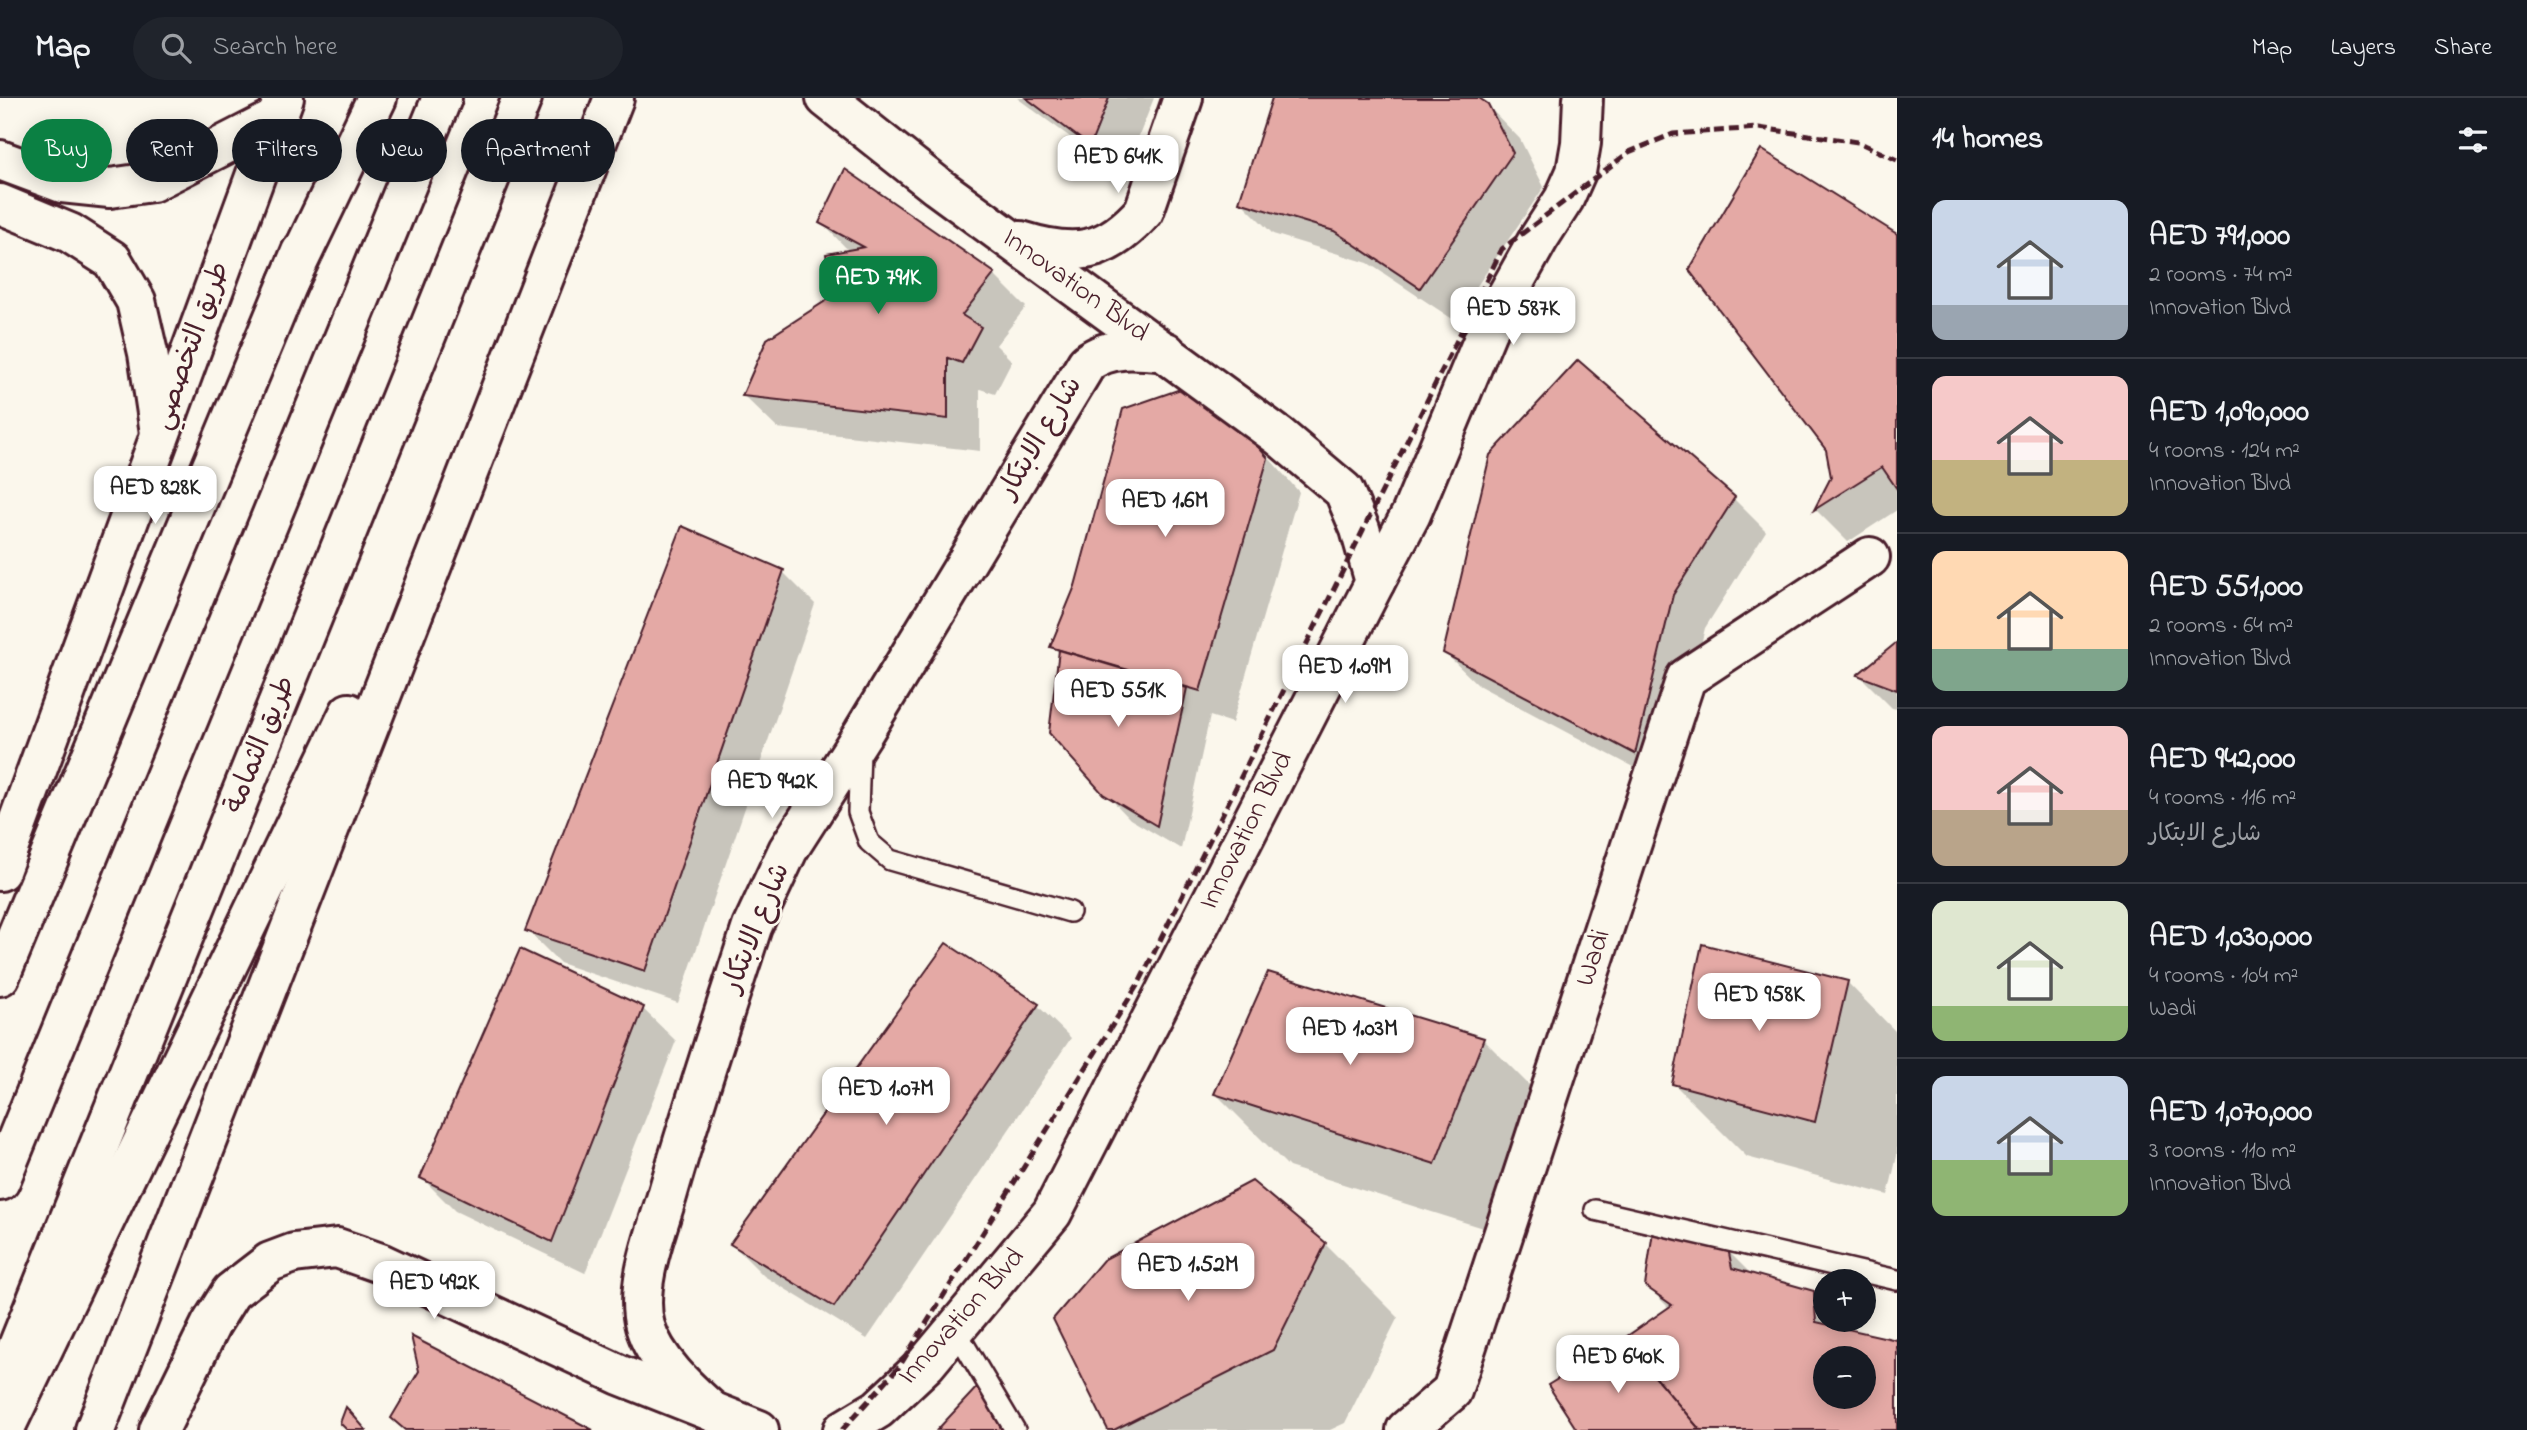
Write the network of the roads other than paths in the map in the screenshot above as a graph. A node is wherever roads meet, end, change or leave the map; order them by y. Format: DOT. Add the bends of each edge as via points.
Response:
graph roads {
  1 [pos="364,98"];
  2 [pos="377,98"];
  3 [pos="442,98"];
  4 [pos="522,98"];
  5 [pos="586,98"];
  6 [pos="614,98"];
  7 [pos="826,98"];
  8 [pos="1183,98"];
  9 [pos="1583,98"];
  10 [pos="279,109"];
  11 [pos="0,160"];
  12 [pos="0,204"];
  13 [pos="1007,237"];
  14 [pos="288,283"];
  15 [pos="1166,352"];
  16 [pos="512,356"];
  17 [pos="160,433"];
  18 [pos="477,445"];
  19 [pos="1870,557"];
  20 [pos="1375,582"];
  21 [pos="863,733"];
  22 [pos="0,871"];
  23 [pos="1070,912"];
  24 [pos="0,976"];
  25 [pos="0,1181"];
  26 [pos="1595,1210"];
  27 [pos="1897,1280"];
  28 [pos="955,1329"];
  29 [pos="926,1364"];
  30 [pos="0,1391"];
  31 [pos="709,1421"];
  32 [pos="4,1430"];
  33 [pos="95,1430"];
  34 [pos="159,1430"];
  35 [pos="759,1430"];
  36 [pos="843,1430"];
  37 [pos="878,1430"];
  38 [pos="1015,1430"];
  39 [pos="1406,1430"];
  1 -- 14 [label="main road"];
  2 -- 14 [label="main road"];
  3 -- 25 [label="main road"];
  4 -- 30 [label="main road, طريق الثمامة"];
  5 -- 16 [label="main road"];
  6 -- 16 [label="main road"];
  7 -- 13 [label="main road, Innovation Blvd"];
  8 -- 13 [label="main road" via="1144,211 1116,237 1082,250 1058,250"];
  9 -- 20 [label="main road" via="1576,172 1487,331 1411,514"];
  10 -- 11 [label="main road" via="152,182 110,188 62,183"];
  10 -- 17 [label="main road, طريق التخصصي"];
  12 -- 17 [label="main road" via="70,233 112,260 136,301"];
  13 -- 15 [label="main road, Innovation Blvd"];
  14 -- 24 [label="main road"];
  15 -- 20 [label="main road, Innovation Blvd" via="1344,491"];
  15 -- 21 [label="main road, شارع الابتكار" via="1113,351 1087,363"];
  16 -- 18 [label="main road"];
  17 -- 22 [label="main road, طريق التخصصي"];
  18 -- 32 [label="main road"];
  18 -- 33 [label="main road"];
  19 -- 39 [label="main road, Wadi" via="1686,678 1452,1391"];
  20 -- 28 [label="main road, Innovation Blvd" via="1052,1213"];
  21 -- 23 [label="lane" via="858,812 869,842 890,860"];
  21 -- 31 [label="main road, شارع الابتكار" via="788,850 752,927 651,1250 642,1310 645,1328"];
  26 -- 27 [label="lane"];
  28 -- 29 [label="main road, Innovation Blvd"];
  28 -- 38 [label="lane"];
  29 -- 36 [label="main road, Innovation Blvd" via="878,1409"];
  29 -- 37 [label="lane"];
  31 -- 34 [label="main road" via="380,1263 337,1248 294,1253 270,1262 231,1292"];
  31 -- 35 [label="main road"];
}
